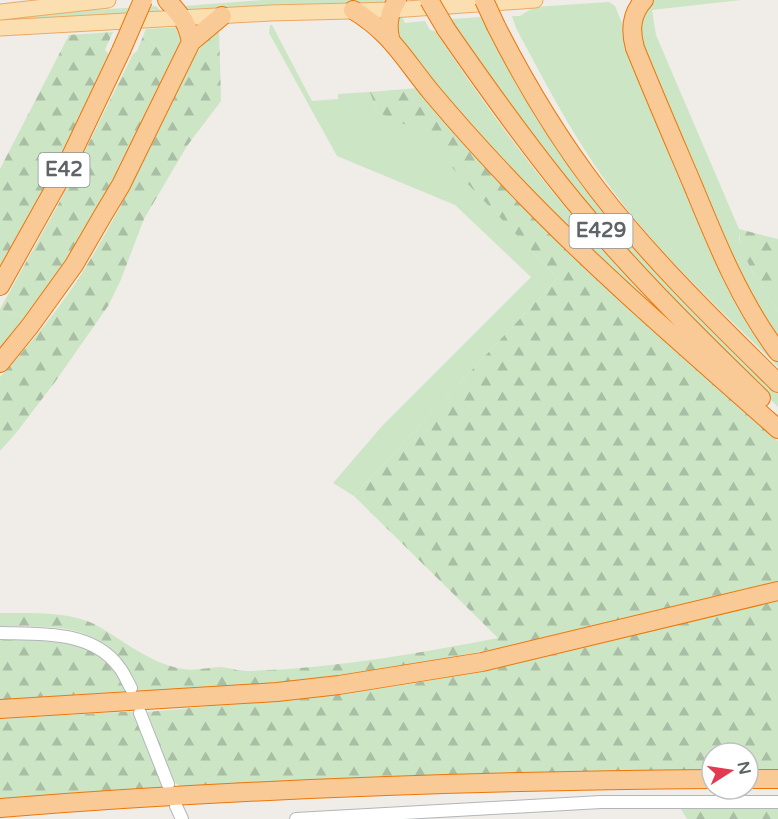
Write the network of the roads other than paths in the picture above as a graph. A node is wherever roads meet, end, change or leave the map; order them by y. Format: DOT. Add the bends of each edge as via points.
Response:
graph roads {
  1 [pos="108,0"];
  2 [pos="143,0"];
  3 [pos="167,0"];
  4 [pos="429,0"];
  5 [pos="484,0"];
  6 [pos="535,0"];
  7 [pos="644,0"];
  8 [pos="394,5"];
  9 [pos="353,10"];
  10 [pos="0,12"];
  11 [pos="222,16"];
  12 [pos="184,18"];
  13 [pos="0,28"];
  14 [pos="390,38"];
  15 [pos="191,42"];
  16 [pos="0,286"];
  17 [pos="778,352"];
  18 [pos="0,363"];
  19 [pos="778,382"];
  20 [pos="778,415"];
  21 [pos="778,429"];
  22 [pos="778,591"];
  23 [pos="0,633"];
  24 [pos="131,688"];
  25 [pos="0,709"];
  26 [pos="140,713"];
  27 [pos="700,779"];
  28 [pos="760,779"];
  29 [pos="778,779"];
  30 [pos="168,784"];
  31 [pos="778,802"];
  32 [pos="176,806"];
  33 [pos="0,808"];
  34 [pos="182,819"];
  35 [pos="296,819"];
  1 -- 10 [label="main road"];
  2 -- 16 [label="highway, E42, bridge" via="61,177"];
  3 -- 12 [label="highway"];
  4 -- 20 [label="highway, E429, bridge" via="501,107 560,185 651,288"];
  5 -- 19 [label="highway, E429, bridge" via="535,97 596,189 666,271"];
  6 -- 8 [label="main road"];
  7 -- 17 [label="highway" via="631,24 635,48 728,265"];
  8 -- 9 [label="main road"];
  8 -- 14 [label="highway" via="387,27"];
  9 -- 11 [label="main road"];
  9 -- 14 [label="highway"];
  11 -- 12 [label="main road"];
  11 -- 15 [label="highway"];
  12 -- 13 [label="main road"];
  12 -- 15 [label="highway"];
  14 -- 21 [label="highway" via="438,100 530,201"];
  15 -- 18 [label="highway" via="104,215 74,265"];
  22 -- 25 [label="highway" via="482,662 350,684"];
  23 -- 24 [label="street" via="69,637 90,644 108,655"];
  26 -- 30 [label="street"];
  27 -- 33 [label="highway" via="212,792"];
  28 -- 29 [label="highway"];
  31 -- 35 [label="street" via="601,802"];
  32 -- 34 [label="street"];
}
